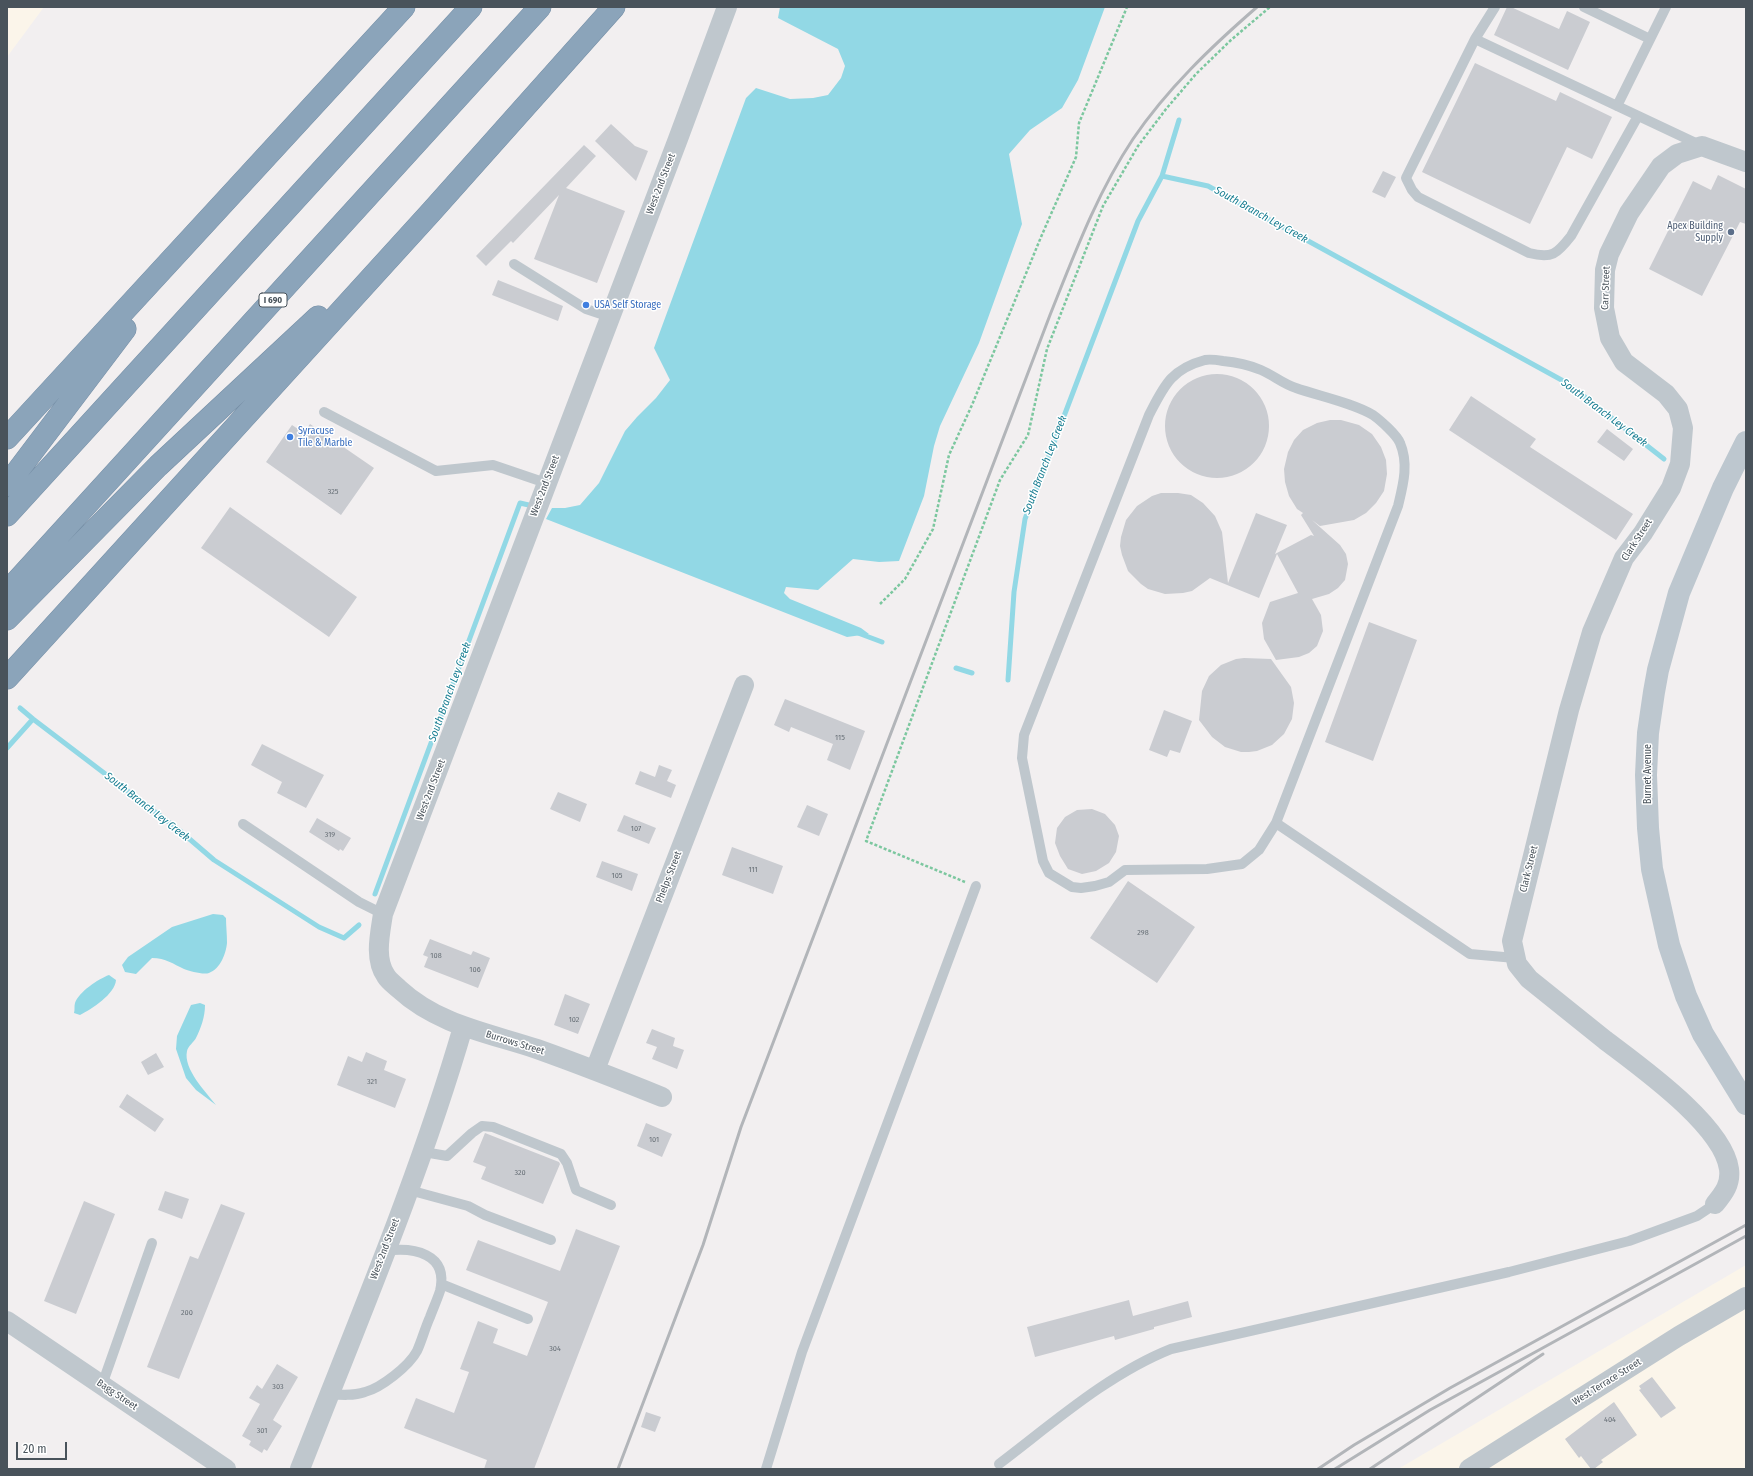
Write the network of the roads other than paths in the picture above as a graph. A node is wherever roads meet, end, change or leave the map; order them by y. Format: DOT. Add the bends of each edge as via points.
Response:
graph roads {
  1 [pos="404,7"];
  2 [pos="471,7"];
  3 [pos="540,7"];
  4 [pos="614,7"];
  5 [pos="727,7"];
  6 [pos="1495,7"];
  7 [pos="1584,7"];
  8 [pos="1666,7"];
  9 [pos="1475,39"];
  10 [pos="1650,39"];
  11 [pos="1617,106"];
  12 [pos="1638,116"];
  13 [pos="1702,146"];
  14 [pos="1746,162"];
  15 [pos="241,184"];
  16 [pos="432,211"];
  17 [pos="514,264"];
  18 [pos="610,317"];
  19 [pos="324,412"];
  20 [pos="7,438"];
  21 [pos="1746,442"];
  22 [pos="1680,464"];
  23 [pos="546,483"];
  24 [pos="7,485"];
  25 [pos="7,515"];
  26 [pos="7,592"];
  27 [pos="7,618"];
  28 [pos="7,678"];
  29 [pos="744,685"];
  30 [pos="1276,823"];
  31 [pos="243,824"];
  32 [pos="976,886"];
  33 [pos="384,914"];
  34 [pos="1515,958"];
  35 [pos="382,969"];
  36 [pos="463,1027"];
  37 [pos="595,1070"];
  38 [pos="662,1097"];
  39 [pos="1746,1104"];
  40 [pos="424,1152"];
  41 [pos="409,1190"];
  42 [pos="1715,1204"];
  43 [pos="611,1205"];
  44 [pos="551,1240"];
  45 [pos="152,1243"];
  46 [pos="385,1251"];
  47 [pos="440,1284"];
  48 [pos="1746,1297"];
  49 [pos="528,1319"];
  50 [pos="7,1321"];
  51 [pos="102,1385"];
  52 [pos="329,1394"];
  53 [pos="1494,1462"];
  54 [pos="999,1464"];
  55 [pos="226,1469"];
  56 [pos="300,1469"];
  57 [pos="766,1469"];
  58 [pos="1469,1469"];
  1 -- 15 [label="highway"];
  2 -- 25 [label="highway"];
  3 -- 26 [label="highway, I 690"];
  4 -- 16 [label="highway"];
  5 -- 18 [label="street, West 2nd Street"];
  6 -- 9 [label="lane"];
  7 -- 10 [label="lane"];
  8 -- 10 [label="lane"];
  9 -- 11 [label="lane"];
  9 -- 12 [label="lane" via="1406,178 1418,197 1529,253 1543,257 1555,254 1571,236"];
  10 -- 11 [label="lane"];
  11 -- 12 [label="lane"];
  12 -- 13 [label="lane"];
  13 -- 14 [label="street"];
  13 -- 22 [label="street, Carr Street" via="1677,154 1661,166 1629,213 1609,254 1605,270 1604,308 1610,338 1624,362 1666,394 1678,409 1683,428"];
  15 -- 20 [label="highway"];
  15 -- 24 [label="highway" via="137,312"];
  16 -- 27 [label="highway" via="158,466"];
  16 -- 28 [label="highway"];
  17 -- 18 [label="lane" via="586,309"];
  18 -- 23 [label="street, West 2nd Street"];
  19 -- 23 [label="lane" via="436,471 493,465"];
  21 -- 39 [label="street, Burnet Avenue" via="1723,488 1679,593 1658,670 1648,733 1646,774 1652,869 1669,945 1686,996 1703,1034"];
  22 -- 34 [label="street, Clark Street" via="1671,488 1624,558 1592,632 1569,710 1515,922 1512,941"];
  23 -- 33 [label="street, West 2nd Street"];
  29 -- 37 [label="street, Phelps Street"];
  30 -- 30 [label="lane" via="1398,506 1405,479 1404,460 1400,442 1373,415 1293,387 1260,369 1235,362 1207,360 1188,365 1172,375 1149,415 1024,735 1022,758 1043,861 1049,874 1072,887 1081,888 1109,882 1126,870 1208,869 1242,864 1259,850"];
  30 -- 34 [label="lane" via="1470,954"];
  31 -- 33 [label="lane" via="360,902"];
  32 -- 57 [label="lane" via="802,1352"];
  33 -- 35 [label="street, West 2nd Street" via="378,946"];
  34 -- 42 [label="street, Clark Street" via="1529,979 1676,1096 1711,1133 1725,1155 1730,1178 1725,1191"];
  35 -- 36 [label="street, Burrows Street" via="386,977 412,1001"];
  36 -- 37 [label="street, Burrows Street"];
  36 -- 40 [label="street, West 2nd Street"];
  37 -- 38 [label="street, Burrows Street"];
  40 -- 41 [label="street, West 2nd Street"];
  40 -- 43 [label="lane" via="447,1156 482,1126 493,1127 561,1154 567,1163 576,1190"];
  41 -- 44 [label="lane" via="468,1206"];
  41 -- 46 [label="street, West 2nd Street"];
  42 -- 54 [label="lane" via="1697,1216 1629,1241 1509,1272 1171,1349 1110,1380"];
  45 -- 51 [label="lane"];
  46 -- 47 [label="lane" via="402,1248 420,1252 436,1261 441,1275"];
  46 -- 52 [label="street, West 2nd Street"];
  47 -- 49 [label="lane"];
  47 -- 52 [label="lane" via="440,1291 416,1352 395,1376 366,1392"];
  48 -- 53 [label="street, West Terrace Street" via="1679,1336"];
  50 -- 51 [label="street, Bagg Street"];
  51 -- 55 [label="street, Bagg Street"];
  52 -- 56 [label="street, West 2nd Street"];
  53 -- 58 [label="street, West Terrace Street"];
}
